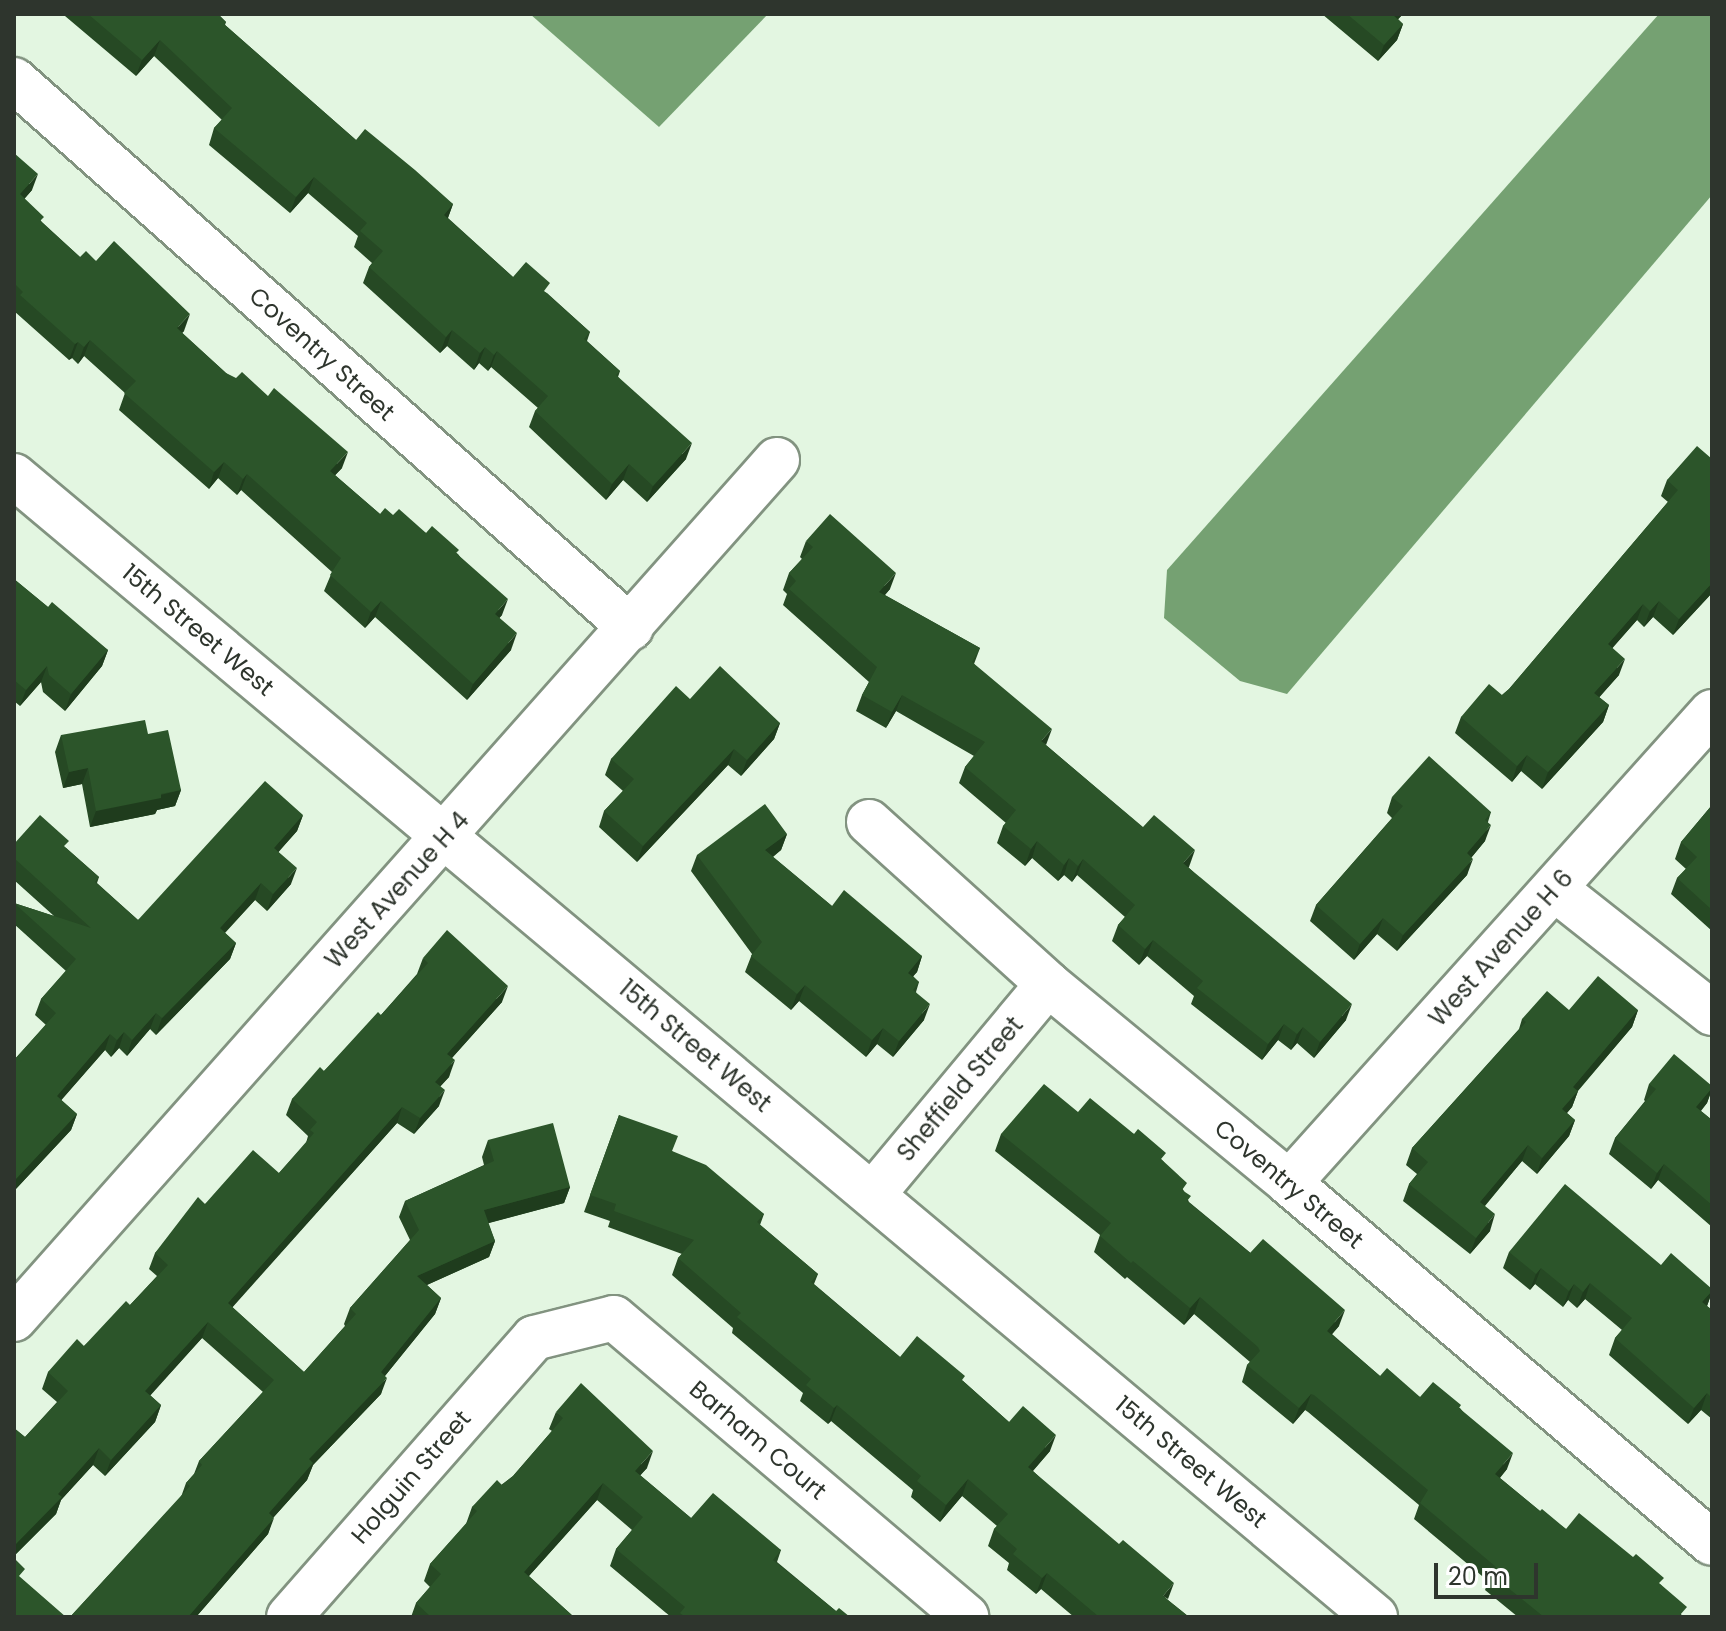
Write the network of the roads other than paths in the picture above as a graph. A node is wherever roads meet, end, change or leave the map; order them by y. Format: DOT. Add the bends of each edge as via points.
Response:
graph roads {
  1 [pos="14,80"];
  2 [pos="777,460"];
  3 [pos="14,476"];
  4 [pos="631,628"];
  5 [pos="1712,712"];
  6 [pos="869,822"];
  7 [pos="444,837"];
  8 [pos="1555,889"];
  9 [pos="1048,984"];
  10 [pos="1712,1013"];
  11 [pos="1289,1183"];
  12 [pos="873,1194"];
  13 [pos="14,1319"];
  14 [pos="534,1338"];
  15 [pos="1712,1543"];
  16 [pos="297,1614"];
  17 [pos="966,1617"];
  18 [pos="1375,1617"];
  1 -- 4 [label="street, Coventry Street"];
  2 -- 4 [label="street, West Avenue H 4"];
  3 -- 7 [label="street, 15th Street West"];
  4 -- 7 [label="street, West Avenue H 4"];
  5 -- 8 [label="street, West Avenue H 6"];
  6 -- 9 [label="street, Coventry Street"];
  7 -- 12 [label="street, 15th Street West"];
  7 -- 13 [label="street, West Avenue H 4"];
  8 -- 10 [label="street"];
  8 -- 11 [label="street, West Avenue H 6"];
  9 -- 11 [label="street, Coventry Street"];
  9 -- 12 [label="street, Sheffield Street"];
  11 -- 15 [label="street, Coventry Street"];
  12 -- 18 [label="street, 15th Street West"];
  14 -- 16 [label="street, Holguin Street"];
  14 -- 17 [label="street, Barham Court" via="614,1318"];
}
